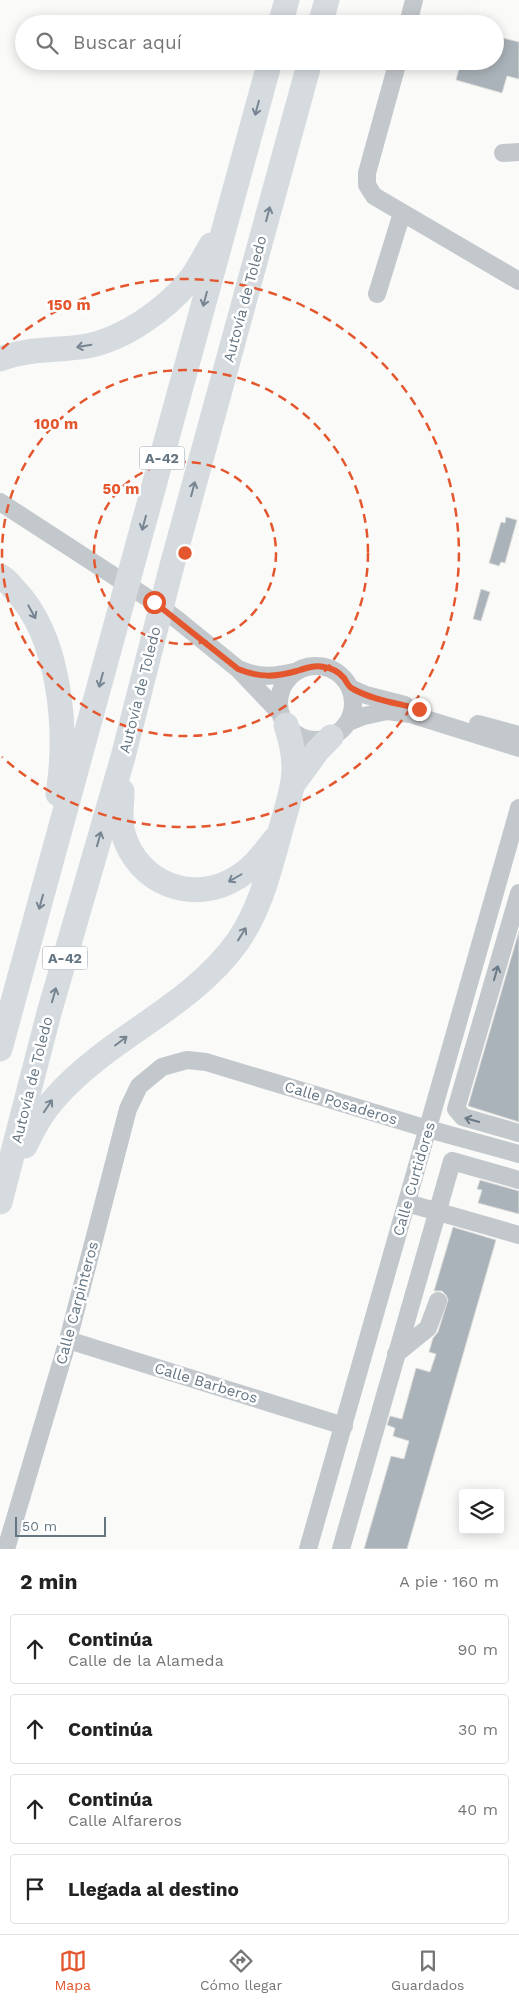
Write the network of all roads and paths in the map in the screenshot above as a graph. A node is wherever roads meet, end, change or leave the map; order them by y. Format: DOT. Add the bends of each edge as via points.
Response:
graph roads {
  1 [pos="287,0"];
  2 [pos="327,0"];
  3 [pos="414,0"];
  4 [pos="283,15"];
  5 [pos="323,15"];
  6 [pos="410,15"];
  7 [pos="268,70"];
  8 [pos="308,70"];
  9 [pos="396,70"];
  10 [pos="402,213"];
  11 [pos="228,214"];
  12 [pos="519,281"];
  13 [pos="377,294"];
  14 [pos="0,359"];
  15 [pos="0,502"];
  16 [pos="0,576"];
  17 [pos="238,669"];
  18 [pos="298,671"];
  19 [pos="350,688"];
  20 [pos="284,720"];
  21 [pos="340,730"];
  22 [pos="519,735"];
  23 [pos="519,748"];
  24 [pos="123,757"];
  25 [pos="294,783"];
  26 [pos="519,808"];
  27 [pos="280,831"];
  28 [pos="54,855"];
  29 [pos="519,893"];
  30 [pos="0,1049"];
  31 [pos="162,1067"];
  32 [pos="428,1129"];
  33 [pos="519,1133"];
  34 [pos="519,1154"];
  35 [pos="12,1161"];
  36 [pos="519,1180"];
  37 [pos="0,1202"];
  38 [pos="407,1203"];
  39 [pos="437,1212"];
  40 [pos="519,1235"];
  41 [pos="438,1301"];
  42 [pos="68,1340"];
  43 [pos="396,1354"];
  44 [pos="344,1426"];
  45 [pos="6,1549"];
  46 [pos="308,1549"];
  47 [pos="341,1549"];
  1 -- 4 [label="highway"];
  2 -- 5 [label="highway"];
  3 -- 6 [label="street"];
  7 -- 11 [label="highway, A-42, one-way"];
  24 -- 8 [label="highway, Autovía de Toledo / A-42, one-way"];
  9 -- 10 [label="street" via="367,173 367,185 374,196"];
  10 -- 12 [label="street"];
  10 -- 13 [label="street"];
  11 -- 14 [label="highway, one-way" via="189,281 154,314 130,330 89,346 13,354"];
  11 -- 28 [label="highway, A-42, one-way"];
  15 -- 17 [label="street" via="154,602"];
  16 -- 28 [label="highway, one-way" via="25,600 41,628 53,662 62,761 50,841"];
  17 -- 18 [label="street" via="265,677"];
  17 -- 20 [label="street"];
  18 -- 19 [label="street" via="323,667 344,678"];
  18 -- 20 [label="street" via="282,689 279,702"];
  19 -- 21 [label="street" via="353,705"];
  19 -- 22 [label="street" via="366,696"];
  20 -- 21 [label="street" via="295,734 307,740 320,740"];
  20 -- 25 [label="highway" via="295,759"];
  21 -- 23 [label="street" via="364,716 387,711 410,714"];
  21 -- 25 [label="highway" via="318,750"];
  27 -- 24 [label="highway, one-way" via="252,867 231,881 195,890 165,884 139,864 122,831"];
  35 -- 24 [label="highway, Autovía de Toledo / A-42, one-way" via="49,1013"];
  25 -- 27 [label="highway"];
  26 -- 32 [label="street, Calle Curtidores"];
  35 -- 27 [label="highway, one-way" via="22,1151 54,1098 82,1070 201,982 238,942 262,895"];
  28 -- 30 [label="highway, A-42, one-way"];
  33 -- 29 [label="street, one-way" via="463,1117 456,1109"];
  31 -- 32 [label="street, Calle Posaderos" via="187,1060 206,1062"];
  31 -- 42 [label="street, Calle Carpinteros" via="139,1086 128,1109"];
  32 -- 34 [label="street, Calle Posaderos"];
  32 -- 38 [label="street, Calle Curtidores"];
  35 -- 37 [label="highway, Autovía de Toledo / A-42"];
  36 -- 39 [label="street" via="452,1161"];
  38 -- 39 [label="street"];
  38 -- 44 [label="street, Calle Curtidores"];
  39 -- 40 [label="street"];
  39 -- 43 [label="street"];
  41 -- 43 [label="street" via="428,1328"];
  42 -- 44 [label="street, Calle Barberos"];
  42 -- 45 [label="street, Calle Carpinteros"];
  43 -- 47 [label="street"];
  44 -- 46 [label="street, Calle Curtidores"];
}
